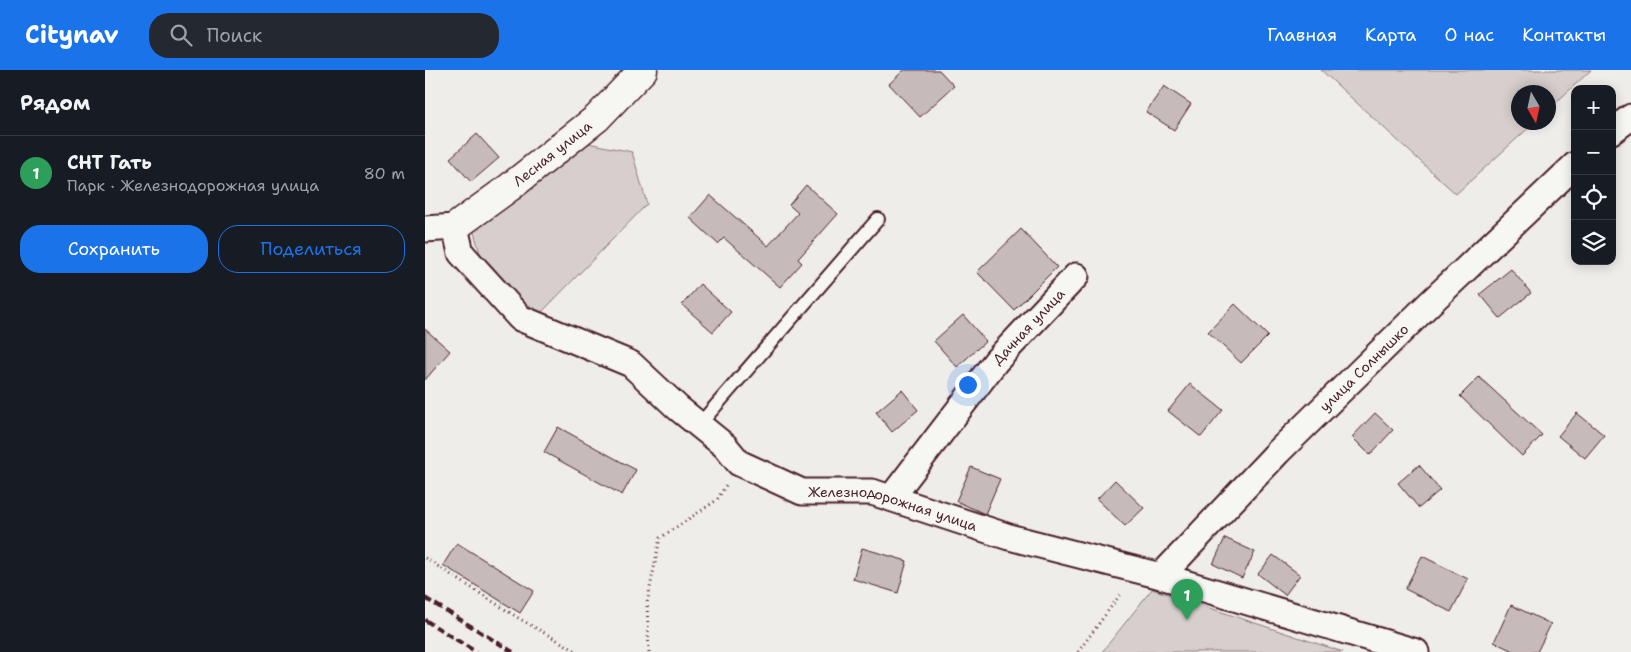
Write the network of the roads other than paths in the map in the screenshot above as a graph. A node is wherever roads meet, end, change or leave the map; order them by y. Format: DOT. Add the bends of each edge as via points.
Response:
graph roads {
  1 [pos="643,70"];
  2 [pos="1631,117"];
  3 [pos="1613,130"];
  4 [pos="1571,169"];
  5 [pos="878,219"];
  6 [pos="455,227"];
  7 [pos="425,229"];
  8 [pos="1076,276"];
  9 [pos="699,425"];
  10 [pos="891,498"];
  11 [pos="1161,576"];
  12 [pos="1416,652"];
  1 -- 6 [label="street, Лесная улица" via="597,118"];
  2 -- 3 [label="street"];
  4 -- 11 [label="street, улица Солнышко" via="1277,452"];
  5 -- 9 [label="lane"];
  6 -- 7 [label="street"];
  6 -- 9 [label="street, Железнодорожная улица" via="461,253 520,318 631,364"];
  8 -- 10 [label="street, Дачная улица" via="996,361"];
  9 -- 10 [label="street, Железнодорожная улица" via="725,446 739,463 802,492 872,492"];
  10 -- 11 [label="street, Железнодорожная улица" via="1009,537"];
  11 -- 12 [label="street, Железнодорожная улица"];
}
